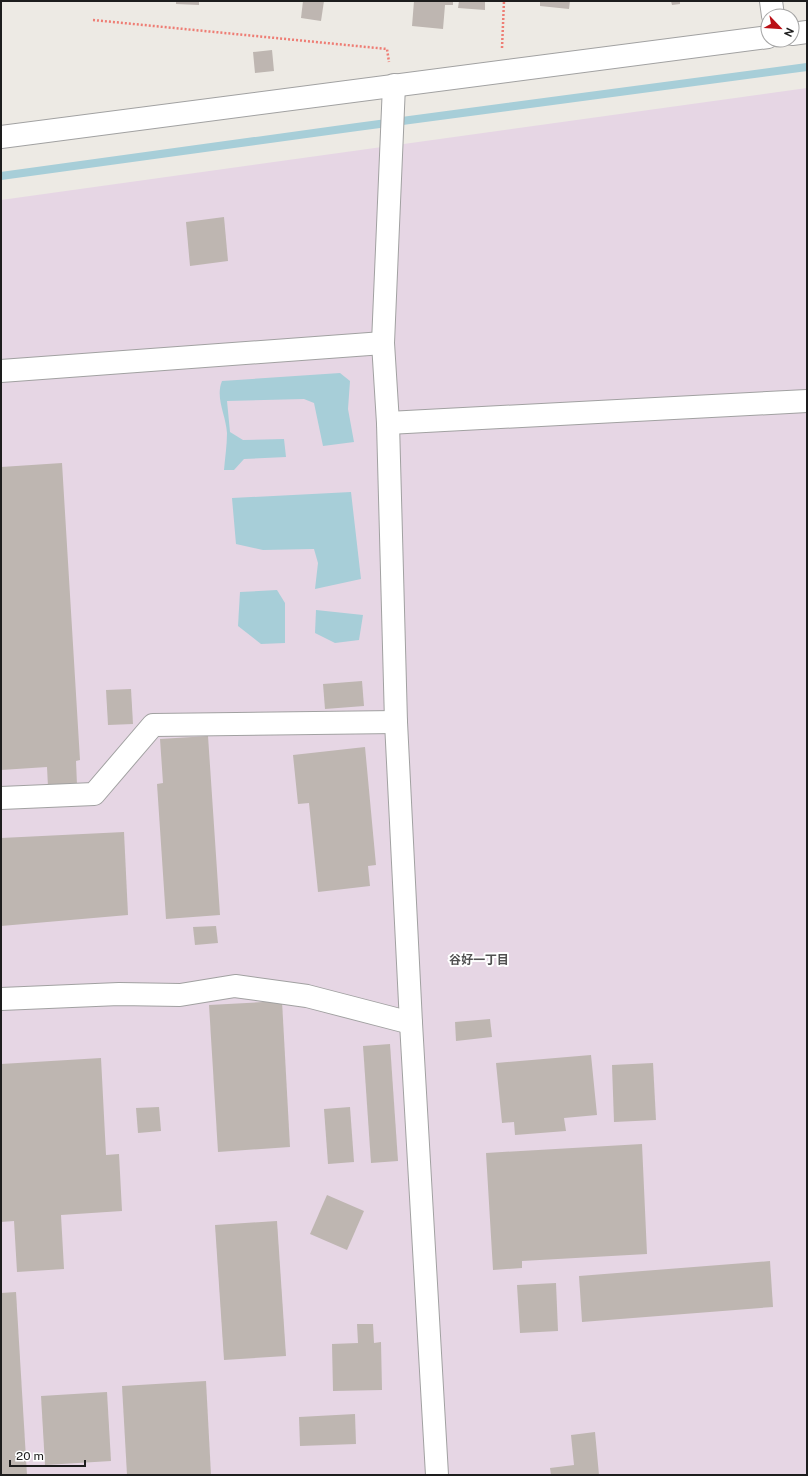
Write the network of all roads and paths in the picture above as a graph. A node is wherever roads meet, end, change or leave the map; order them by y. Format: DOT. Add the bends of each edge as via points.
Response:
graph roads {
  1 [pos="504,1"];
  2 [pos="93,20"];
  3 [pos="760,38"];
  4 [pos="501,71"];
  5 [pos="394,85"];
  6 [pos="1,137"];
  7 [pos="383,343"];
  8 [pos="1,371"];
  9 [pos="807,401"];
  10 [pos="388,423"];
  11 [pos="396,722"];
  12 [pos="1,798"];
  13 [pos="1,999"];
  14 [pos="410,1023"];
  15 [pos="437,1475"];
  1 -- 4 [label="path"];
  2 -- 5 [label="path" via="387,49"];
  3 -- 4 [label="street"];
  4 -- 5 [label="street"];
  5 -- 6 [label="street"];
  5 -- 7 [label="street"];
  7 -- 8 [label="street"];
  7 -- 10 [label="street"];
  9 -- 10 [label="street"];
  10 -- 11 [label="street"];
  11 -- 12 [label="street" via="153,725 94,794"];
  11 -- 14 [label="street"];
  13 -- 14 [label="street" via="119,994 180,995 235,986 307,996"];
  14 -- 15 [label="street"];
}
